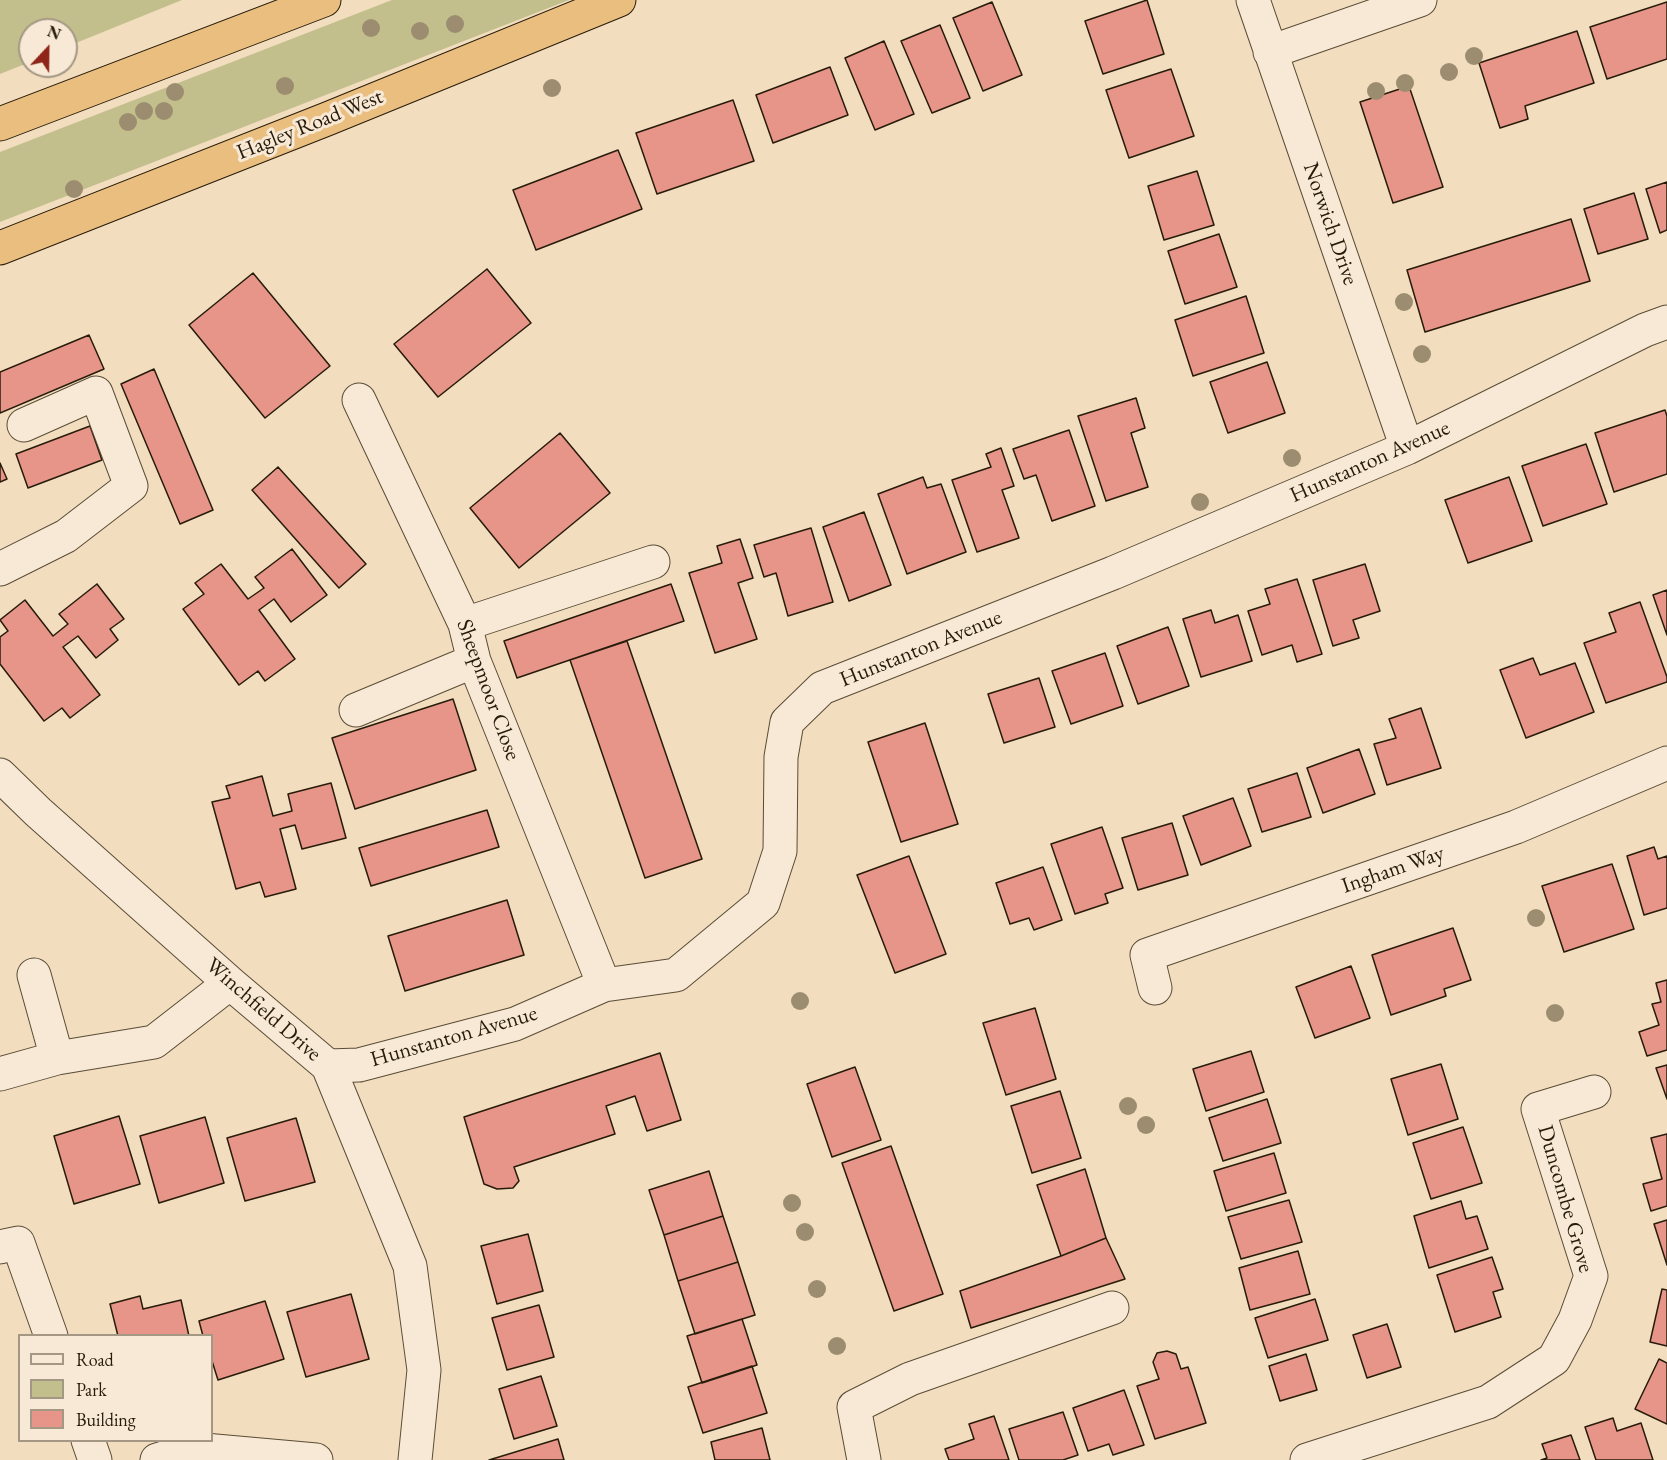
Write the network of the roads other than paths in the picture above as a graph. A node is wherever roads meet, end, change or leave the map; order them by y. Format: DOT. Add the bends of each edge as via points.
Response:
graph roads {
  1 [pos="324,0"];
  2 [pos="619,0"];
  3 [pos="1253,0"];
  4 [pos="1420,0"];
  5 [pos="1270,52"];
  6 [pos="0,124"];
  7 [pos="0,248"];
  8 [pos="1667,322"];
  9 [pos="358,400"];
  10 [pos="24,425"];
  11 [pos="1407,448"];
  12 [pos="653,562"];
  13 [pos="0,569"];
  14 [pos="465,624"];
  15 [pos="474,661"];
  16 [pos="356,710"];
  17 [pos="1667,763"];
  18 [pos="0,775"];
  19 [pos="34,975"];
  20 [pos="230,983"];
  21 [pos="604,984"];
  22 [pos="1155,988"];
  23 [pos="57,1058"];
  24 [pos="328,1066"];
  25 [pos="0,1074"];
  26 [pos="1594,1092"];
  27 [pos="0,1247"];
  28 [pos="1112,1308"];
  29 [pos="51,1334"];
  30 [pos="89,1442"];
  31 [pos="95,1460"];
  32 [pos="157,1460"];
  33 [pos="316,1460"];
  34 [pos="416,1460"];
  35 [pos="864,1460"];
  36 [pos="1307,1460"];
  1 -- 6 [label="highway"];
  2 -- 7 [label="highway, Hagley Road West"];
  3 -- 5 [label="street, Norwich Drive"];
  4 -- 5 [label="street"];
  5 -- 11 [label="street, Norwich Drive"];
  8 -- 11 [label="street, Hunstanton Avenue"];
  9 -- 14 [label="street, Sheepmoor Close"];
  10 -- 13 [label="street" via="96,393 131,486 66,536"];
  11 -- 21 [label="street, Hunstanton Avenue" via="1113,573 822,688 788,722 781,757 780,851 763,903 676,975"];
  12 -- 14 [label="street"];
  14 -- 15 [label="street, Sheepmoor Close"];
  15 -- 16 [label="street"];
  15 -- 21 [label="street, Sheepmoor Close"];
  17 -- 22 [label="street, Ingham Way" via="1507,831 1147,955"];
  18 -- 20 [label="street, Winchfield Drive"];
  19 -- 23 [label="street"];
  20 -- 23 [label="street" via="154,1042"];
  20 -- 24 [label="street, Winchfield Drive"];
  21 -- 24 [label="street, Hunstanton Avenue" via="515,1024 359,1065"];
  23 -- 25 [label="street"];
  24 -- 34 [label="street, Winchfield Drive" via="410,1266 424,1370"];
  26 -- 36 [label="street, Duncombe Grove" via="1538,1109 1591,1276 1575,1320 1554,1359 1488,1402"];
  27 -- 29 [label="street" via="18,1243"];
  28 -- 35 [label="street" via="910,1379 854,1407"];
  30 -- 31 [label="street"];
  32 -- 33 [label="street" via="193,1449"];
}
